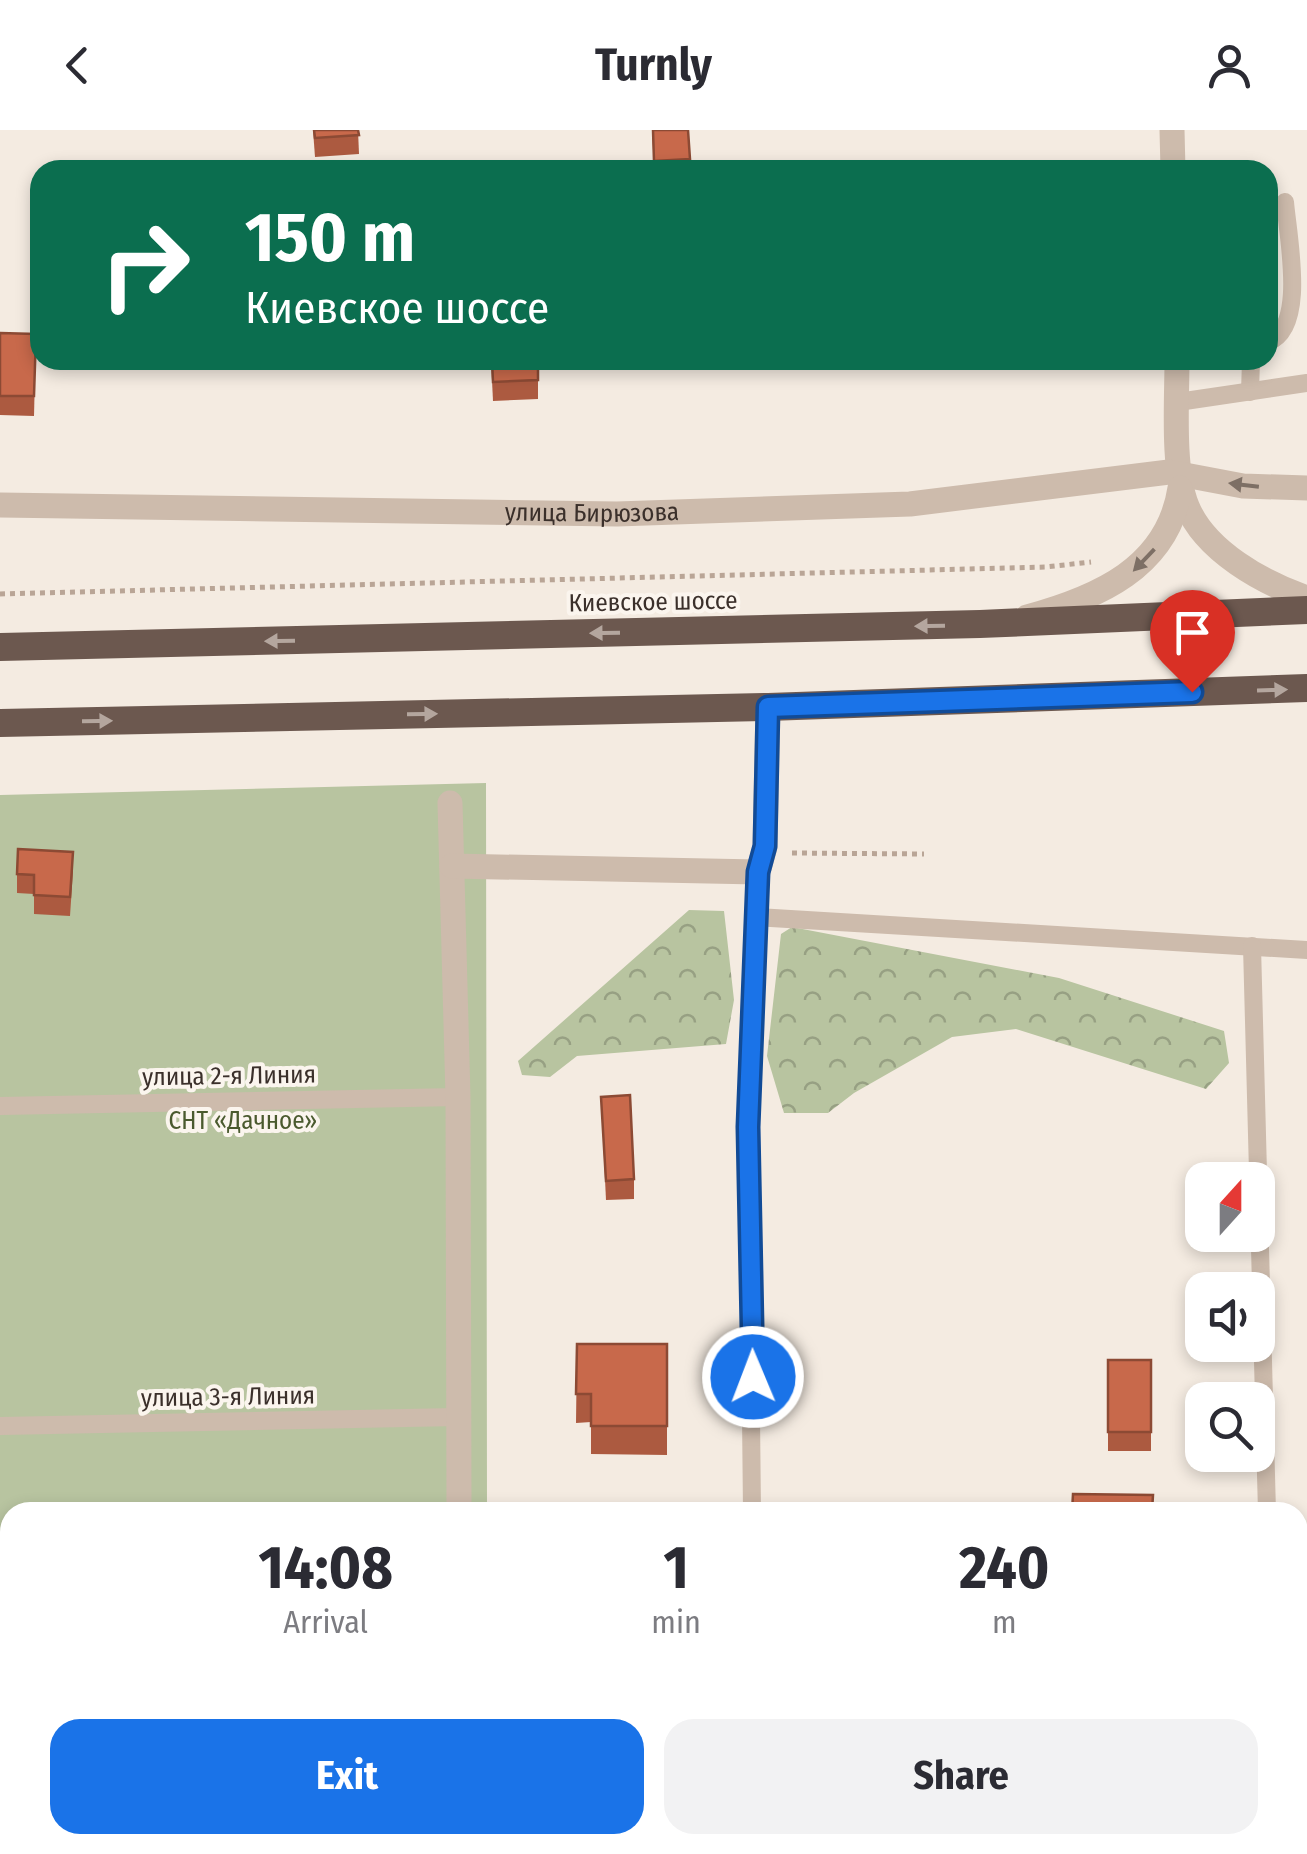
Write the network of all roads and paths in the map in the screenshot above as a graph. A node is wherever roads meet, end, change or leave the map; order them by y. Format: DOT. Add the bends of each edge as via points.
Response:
graph roads {
  1 [pos="1172,130"];
  2 [pos="1173,160"];
  3 [pos="1285,202"];
  4 [pos="1278,336"];
  5 [pos="1177,370"];
  6 [pos="1251,370"];
  7 [pos="1307,383"];
  8 [pos="1250,392"];
  9 [pos="1178,402"];
  10 [pos="1182,473"];
  11 [pos="1307,488"];
  12 [pos="0,506"];
  13 [pos="1098,561"];
  14 [pos="0,594"];
  15 [pos="1307,598"];
  16 [pos="1307,610"];
  17 [pos="980,624"];
  18 [pos="0,647"];
  19 [pos="1307,688"];
  20 [pos="768,707"];
  21 [pos="0,723"];
  22 [pos="450,803"];
  23 [pos="924,854"];
  24 [pos="761,862"];
  25 [pos="452,866"];
  26 [pos="756,918"];
  27 [pos="1252,946"];
  28 [pos="1307,950"];
  29 [pos="458,1097"];
  30 [pos="0,1106"];
  31 [pos="456,1417"];
  32 [pos="0,1426"];
  33 [pos="460,1502"];
  34 [pos="752,1502"];
  35 [pos="1268,1502"];
  1 -- 2 [label="street"];
  3 -- 4 [label="lane" via="1293,308"];
  5 -- 9 [label="street"];
  6 -- 8 [label="lane"];
  7 -- 8 [label="lane"];
  8 -- 9 [label="lane"];
  9 -- 10 [label="street"];
  11 -- 10 [label="street, улица Бирюзова, one-way" via="1242,486"];
  10 -- 12 [label="street, улица Бирюзова" via="910,504 617,514"];
  10 -- 15 [label="street" via="1185,503 1211,539 1264,580"];
  10 -- 17 [label="street, one-way" via="1172,520 1135,570 1049,611"];
  13 -- 14 [label="path"];
  16 -- 17 [label="highway, Киевское шоссе"];
  17 -- 18 [label="highway, Киевское шоссе, one-way"];
  20 -- 19 [label="highway, one-way"];
  21 -- 20 [label="highway, one-way"];
  20 -- 24 [label="street"];
  22 -- 25 [label="street"];
  23 -- 24 [label="path"];
  24 -- 25 [label="street"];
  24 -- 26 [label="lane"];
  25 -- 29 [label="street"];
  26 -- 27 [label="lane"];
  26 -- 34 [label="lane" via="748,1127"];
  27 -- 28 [label="lane"];
  27 -- 35 [label="lane"];
  29 -- 30 [label="lane, улица 2-я Линия"];
  29 -- 31 [label="street"];
  31 -- 32 [label="lane, улица 3-я Линия"];
  31 -- 33 [label="street"];
}
